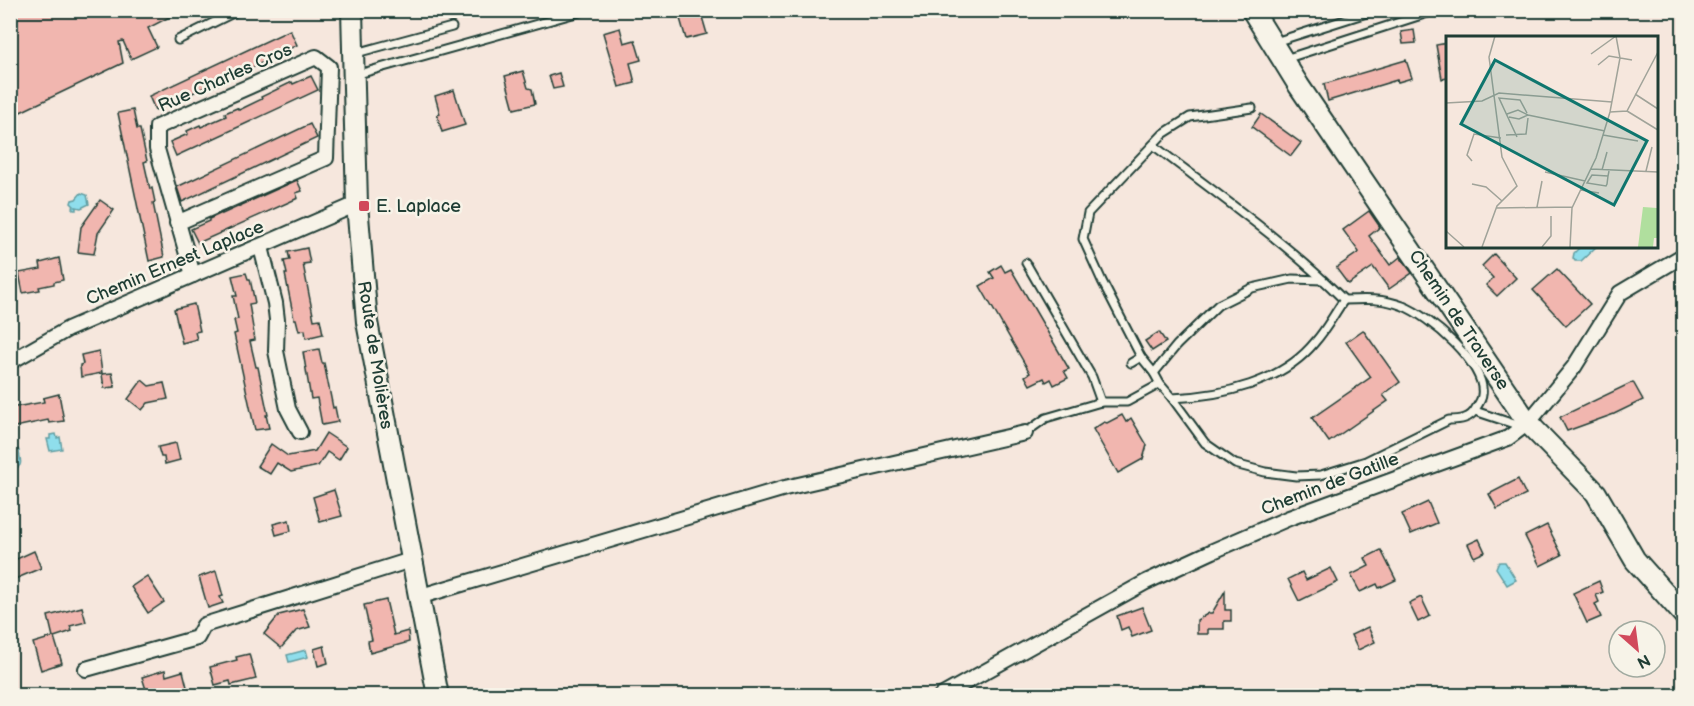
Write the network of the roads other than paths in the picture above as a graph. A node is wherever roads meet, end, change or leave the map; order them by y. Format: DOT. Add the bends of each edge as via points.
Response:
graph roads {
  1 [pos="239,10"];
  2 [pos="587,10"];
  3 [pos="1252,10"];
  4 [pos="1376,10"];
  5 [pos="1437,10"];
  6 [pos="354,12"];
  7 [pos="452,27"];
  8 [pos="178,40"];
  9 [pos="1277,51"];
  10 [pos="353,54"];
  11 [pos="354,76"];
  12 [pos="1252,108"];
  13 [pos="1153,145"];
  14 [pos="357,204"];
  15 [pos="177,223"];
  16 [pos="261,247"];
  17 [pos="1683,255"];
  18 [pos="1026,263"];
  19 [pos="193,275"];
  20 [pos="1323,280"];
  21 [pos="1344,300"];
  22 [pos="1141,357"];
  23 [pos="10,362"];
  24 [pos="1131,363"];
  25 [pos="1154,373"];
  26 [pos="1160,384"];
  27 [pos="1172,398"];
  28 [pos="1101,402"];
  29 [pos="1475,411"];
  30 [pos="1526,425"];
  31 [pos="300,432"];
  32 [pos="1025,433"];
  33 [pos="411,560"];
  34 [pos="418,597"];
  35 [pos="1683,615"];
  36 [pos="86,669"];
  37 [pos="438,696"];
  38 [pos="941,696"];
  1 -- 8 [label="lane"];
  2 -- 11 [label="lane"];
  3 -- 9 [label="street, Chemin de Traverse"];
  4 -- 9 [label="lane"];
  5 -- 9 [label="lane"];
  6 -- 10 [label="street, Route de Molières"];
  7 -- 10 [label="lane"];
  9 -- 30 [label="street, Chemin de Traverse"];
  10 -- 11 [label="street, Route de Molières"];
  11 -- 14 [label="street, Route de Molières"];
  12 -- 13 [label="lane" via="1190,117"];
  13 -- 20 [label="lane"];
  13 -- 22 [label="lane" via="1088,213 1083,239"];
  14 -- 16 [label="street, Chemin Ernest Laplace"];
  14 -- 33 [label="street, Route de Molières" via="366,322"];
  15 -- 15 [label="street, Rue Charles Cros" via="157,149 157,128 316,57 329,67 326,158"];
  15 -- 19 [label="street, Rue Charles Cros"];
  16 -- 19 [label="street, Chemin Ernest Laplace"];
  16 -- 31 [label="street" via="276,303 276,351 288,409"];
  17 -- 30 [label="street, Chemin de Gatille" via="1620,293 1574,367"];
  18 -- 28 [label="lane" via="1092,377"];
  19 -- 23 [label="street, Chemin Ernest Laplace" via="68,329"];
  20 -- 21 [label="lane"];
  20 -- 25 [label="lane" via="1292,279 1252,288 1218,305"];
  21 -- 27 [label="lane" via="1316,342 1296,362 1267,378 1202,397"];
  21 -- 29 [label="lane" via="1373,298 1404,306 1436,325 1468,357 1480,380 1482,395"];
  22 -- 24 [label="lane"];
  22 -- 25 [label="lane"];
  25 -- 26 [label="lane"];
  26 -- 27 [label="lane"];
  26 -- 28 [label="lane" via="1127,402"];
  27 -- 29 [label="lane" via="1205,443 1235,464 1296,476 1321,475 1365,461 1449,420 1462,421"];
  28 -- 32 [label="lane" via="1046,418"];
  29 -- 30 [label="lane"];
  30 -- 35 [label="street, Chemin de Traverse" via="1596,494 1635,560"];
  30 -- 38 [label="street, Chemin de Gatille" via="1508,438 1289,518 1155,578"];
  32 -- 34 [label="street" via="785,488"];
  33 -- 34 [label="street, Route de Molières"];
  33 -- 36 [label="street" via="204,625 197,638"];
  34 -- 37 [label="street, Route de Molières"];
}
